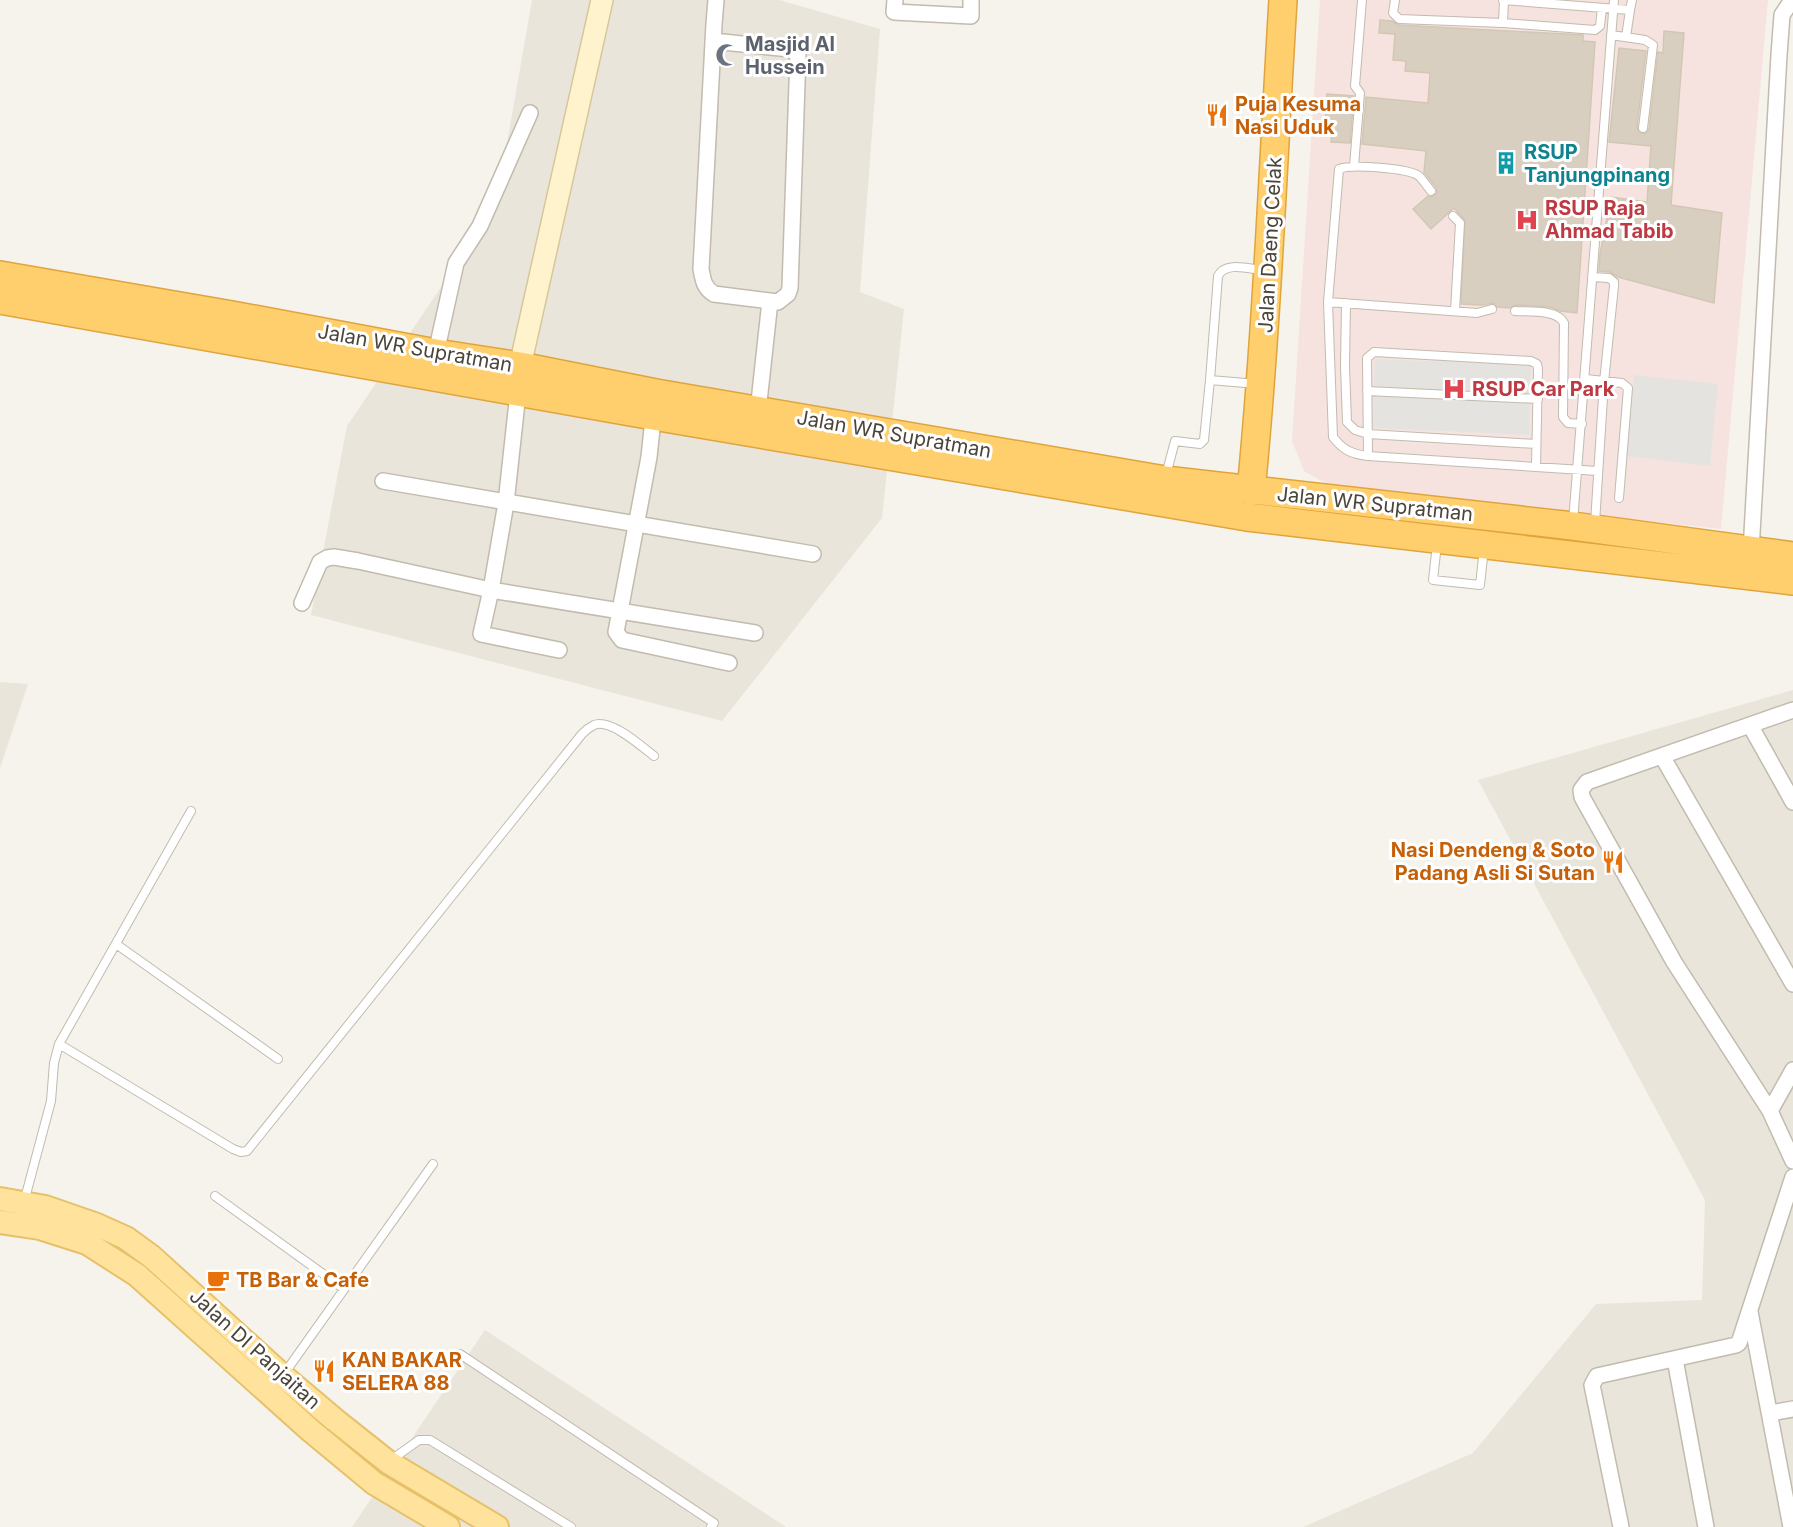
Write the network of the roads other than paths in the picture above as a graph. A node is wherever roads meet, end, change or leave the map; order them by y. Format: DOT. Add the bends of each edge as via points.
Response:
graph roads {
  1 [pos="602,0"];
  2 [pos="716,0"];
  3 [pos="895,0"];
  4 [pos="971,0"];
  5 [pos="1283,0"];
  6 [pos="1362,0"];
  7 [pos="1395,0"];
  8 [pos="1503,0"];
  9 [pos="1632,0"];
  10 [pos="1792,0"];
  11 [pos="1613,4"];
  12 [pos="1602,8"];
  13 [pos="1630,10"];
  14 [pos="1503,22"];
  15 [pos="1611,35"];
  16 [pos="1626,37"];
  17 [pos="713,41"];
  18 [pos="530,113"];
  19 [pos="1644,128"];
  20 [pos="1354,166"];
  21 [pos="1431,191"];
  22 [pos="1453,216"];
  23 [pos="1269,271"];
  24 [pos="0,275"];
  25 [pos="1592,277"];
  26 [pos="0,300"];
  27 [pos="770,301"];
  28 [pos="1328,302"];
  29 [pos="1346,303"];
  30 [pos="1492,309"];
  31 [pos="1455,311"];
  32 [pos="1515,311"];
  33 [pos="436,353"];
  34 [pos="519,379"];
  35 [pos="1586,379"];
  36 [pos="1210,380"];
  37 [pos="1604,382"];
  38 [pos="1261,385"];
  39 [pos="1367,391"];
  40 [pos="1538,399"];
  41 [pos="654,405"];
  42 [pos="758,411"];
  43 [pos="1582,424"];
  44 [pos="1368,434"];
  45 [pos="1536,444"];
  46 [pos="1368,456"];
  47 [pos="1536,466"];
  48 [pos="1577,468"];
  49 [pos="1598,471"];
  50 [pos="1165,480"];
  51 [pos="383,482"];
  52 [pos="1251,490"];
  53 [pos="1619,498"];
  54 [pos="506,503"];
  55 [pos="637,524"];
  56 [pos="1584,528"];
  57 [pos="1437,540"];
  58 [pos="1485,545"];
  59 [pos="1751,551"];
  60 [pos="813,554"];
  61 [pos="1793,556"];
  62 [pos="1793,581"];
  63 [pos="491,590"];
  64 [pos="302,603"];
  65 [pos="621,613"];
  66 [pos="755,633"];
  67 [pos="559,650"];
  68 [pos="729,663"];
  69 [pos="1793,710"];
  70 [pos="1750,725"];
  71 [pos="654,756"];
  72 [pos="1662,756"];
  73 [pos="1793,802"];
  74 [pos="191,811"];
  75 [pos="116,944"];
  76 [pos="1793,984"];
  77 [pos="59,1044"];
  78 [pos="278,1059"];
  79 [pos="1793,1070"];
  80 [pos="1770,1111"];
  81 [pos="1793,1161"];
  82 [pos="433,1164"];
  83 [pos="1793,1177"];
  84 [pos="215,1196"];
  85 [pos="0,1199"];
  86 [pos="24,1203"];
  87 [pos="0,1222"];
  88 [pos="1793,1226"];
  89 [pos="1775,1228"];
  90 [pos="344,1289"];
  91 [pos="1749,1310"];
  92 [pos="460,1354"];
  93 [pos="1675,1359"];
  94 [pos="283,1376"];
  95 [pos="1793,1409"];
  96 [pos="1770,1413"];
  97 [pos="388,1462"];
  98 [pos="485,1524"];
  99 [pos="715,1526"];
  100 [pos="448,1527"];
  101 [pos="571,1527"];
  102 [pos="1621,1527"];
  103 [pos="1706,1527"];
  104 [pos="1791,1527"];
  1 -- 34 [label="street"];
  2 -- 17 [label="street"];
  3 -- 4 [label="street" via="894,12 971,16"];
  5 -- 23 [label="highway, Jalan Daeng Celak"];
  6 -- 20 [label="lane"];
  7 -- 14 [label="lane" via="1393,13 1399,19"];
  8 -- 12 [label="lane"];
  8 -- 14 [label="lane"];
  9 -- 13 [label="lane"];
  10 -- 59 [label="street" via="1782,15 1779,55"];
  11 -- 12 [label="lane"];
  11 -- 13 [label="lane"];
  11 -- 15 [label="lane"];
  12 -- 14 [label="lane" via="1600,26 1595,30"];
  13 -- 16 [label="lane"];
  15 -- 16 [label="lane"];
  15 -- 25 [label="lane"];
  16 -- 19 [label="lane" via="1653,45"];
  17 -- 27 [label="street" via="701,269 704,283 714,294"];
  17 -- 27 [label="street" via="798,54 790,288 783,299"];
  18 -- 33 [label="street" via="480,226 456,263"];
  20 -- 21 [label="lane" via="1418,175"];
  20 -- 28 [label="lane" via="1338,172"];
  22 -- 31 [label="lane" via="1460,223"];
  23 -- 36 [label="lane" via="1227,267 1221,270"];
  23 -- 38 [label="highway, Jalan Daeng Celak"];
  24 -- 33 [label="highway, Jalan WR Supratman"];
  25 -- 35 [label="lane"];
  25 -- 37 [label="lane" via="1614,282"];
  26 -- 34 [label="highway, Jalan WR Supratman"];
  27 -- 42 [label="street"];
  28 -- 29 [label="lane"];
  28 -- 46 [label="lane" via="1334,437 1341,448"];
  29 -- 31 [label="lane"];
  29 -- 44 [label="lane" via="1347,422"];
  30 -- 31 [label="lane" via="1477,313"];
  32 -- 43 [label="lane" via="1556,314 1562,318 1563,417 1568,423"];
  33 -- 34 [label="highway, Jalan WR Supratman"];
  34 -- 41 [label="highway, Jalan WR Supratman"];
  34 -- 54 [label="street"];
  35 -- 37 [label="lane"];
  35 -- 43 [label="lane"];
  36 -- 38 [label="lane"];
  36 -- 50 [label="lane" via="1204,440 1200,444 1175,441"];
  37 -- 49 [label="lane"];
  37 -- 53 [label="lane" via="1622,383 1628,388"];
  38 -- 52 [label="highway, Jalan Daeng Celak"];
  39 -- 40 [label="lane"];
  39 -- 40 [label="lane" via="1367,358 1374,352 1531,361 1538,369"];
  39 -- 44 [label="lane"];
  40 -- 45 [label="lane"];
  41 -- 42 [label="highway, Jalan WR Supratman"];
  41 -- 55 [label="street"];
  41 -- 57 [label="highway, Jalan WR Supratman" via="1247,517"];
  42 -- 50 [label="highway, Jalan WR Supratman"];
  43 -- 48 [label="lane"];
  44 -- 45 [label="lane"];
  44 -- 46 [label="lane"];
  45 -- 47 [label="lane"];
  46 -- 47 [label="lane"];
  47 -- 48 [label="lane"];
  48 -- 49 [label="lane"];
  48 -- 56 [label="lane"];
  49 -- 56 [label="lane"];
  50 -- 52 [label="highway, Jalan WR Supratman"];
  51 -- 54 [label="street"];
  52 -- 56 [label="highway, Jalan WR Supratman"];
  54 -- 55 [label="street"];
  54 -- 63 [label="street"];
  55 -- 60 [label="street"];
  55 -- 65 [label="street"];
  56 -- 59 [label="highway, Jalan WR Supratman"];
  57 -- 58 [label="highway, Jalan WR Supratman"];
  57 -- 58 [label="lane" via="1433,580 1480,585"];
  58 -- 62 [label="highway, Jalan WR Supratman"];
  59 -- 61 [label="highway, Jalan WR Supratman"];
  63 -- 64 [label="street" via="334,557 320,562"];
  63 -- 65 [label="street"];
  63 -- 67 [label="street" via="481,634"];
  65 -- 66 [label="street"];
  65 -- 68 [label="street" via="616,632 622,640"];
  69 -- 70 [label="street"];
  70 -- 72 [label="street"];
  70 -- 73 [label="street"];
  71 -- 77 [label="lane" via="605,724 595,724 582,734 248,1151 233,1149"];
  72 -- 76 [label="street"];
  72 -- 80 [label="street" via="1587,783 1581,790 1582,797 1674,962"];
  74 -- 75 [label="lane"];
  75 -- 77 [label="lane"];
  75 -- 78 [label="lane"];
  77 -- 86 [label="lane" via="51,1101"];
  79 -- 80 [label="street"];
  80 -- 81 [label="street"];
  82 -- 90 [label="lane"];
  83 -- 89 [label="street"];
  84 -- 90 [label="lane"];
  85 -- 86 [label="main road, Jalan DI Panjaitan"];
  86 -- 94 [label="main road, Jalan DI Panjaitan" via="55,1210 126,1238"];
  87 -- 100 [label="main road, Jalan DI Panjaitan" via="40,1228 87,1243 137,1275 374,1483"];
  88 -- 89 [label="street"];
  89 -- 91 [label="street"];
  90 -- 94 [label="lane"];
  91 -- 93 [label="street" via="1736,1345"];
  91 -- 96 [label="street"];
  92 -- 99 [label="lane"];
  93 -- 102 [label="street" via="1596,1376 1593,1380"];
  93 -- 103 [label="street"];
  94 -- 97 [label="main road, Jalan DI Panjaitan"];
  95 -- 96 [label="street"];
  96 -- 104 [label="street"];
  97 -- 98 [label="main road, Jalan DI Panjaitan"];
  97 -- 101 [label="lane" via="427,1438"];
}
